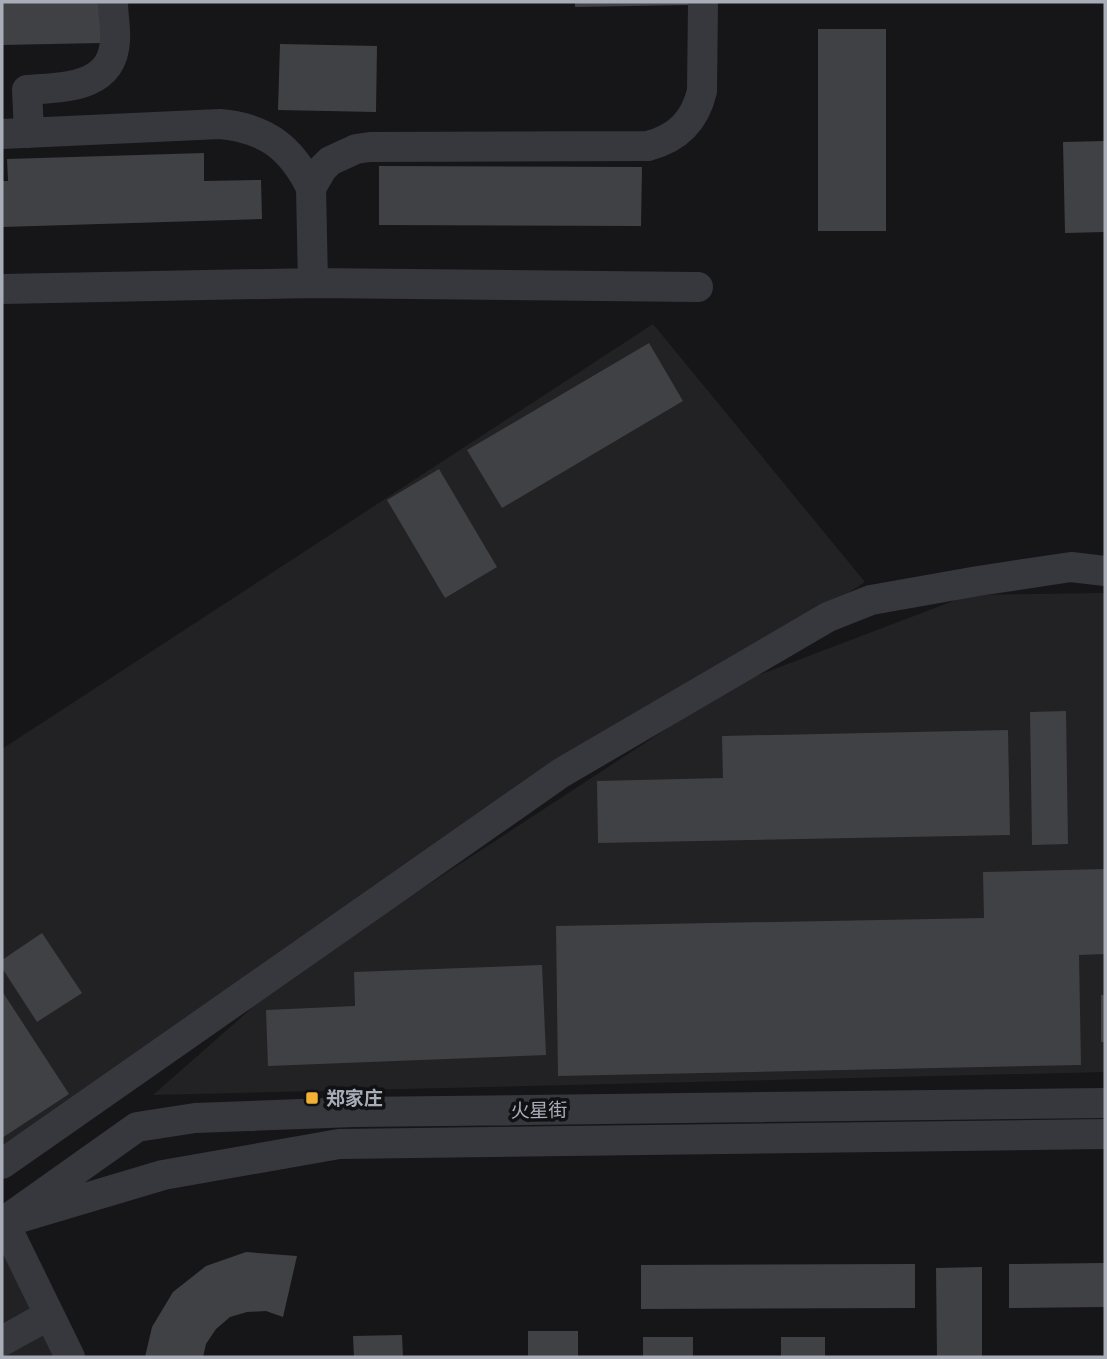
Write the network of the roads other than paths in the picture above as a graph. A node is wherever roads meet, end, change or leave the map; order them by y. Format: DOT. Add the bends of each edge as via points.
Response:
graph roads {
  1 [pos="113,2"];
  2 [pos="703,2"];
  3 [pos="15,133"];
  4 [pos="311,188"];
  5 [pos="313,283"];
  6 [pos="698,287"];
  7 [pos="2,289"];
  8 [pos="1105,571"];
  9 [pos="1105,1103"];
  10 [pos="1105,1134"];
  11 [pos="2,1164"];
  12 [pos="2,1221"];
  13 [pos="49,1315"];
  14 [pos="2,1341"];
  15 [pos="70,1357"];
  1 -- 3 [label="street" via="115,40 105,68 78,86 27,90"];
  2 -- 4 [label="street" via="699,105 683,128 661,142 356,149 330,161"];
  3 -- 4 [label="street" via="238,125 286,150"];
  4 -- 5 [label="street"];
  5 -- 6 [label="street"];
  5 -- 7 [label="street"];
  8 -- 11 [label="street" via="1071,567 978,581 871,600 828,617 561,773"];
  9 -- 12 [label="street, 火星街" via="195,1118 137,1127"];
  10 -- 12 [label="street, 火星街" via="339,1144 163,1175"];
  12 -- 13 [label="street"];
  13 -- 14 [label="street"];
  13 -- 15 [label="street"];
}
